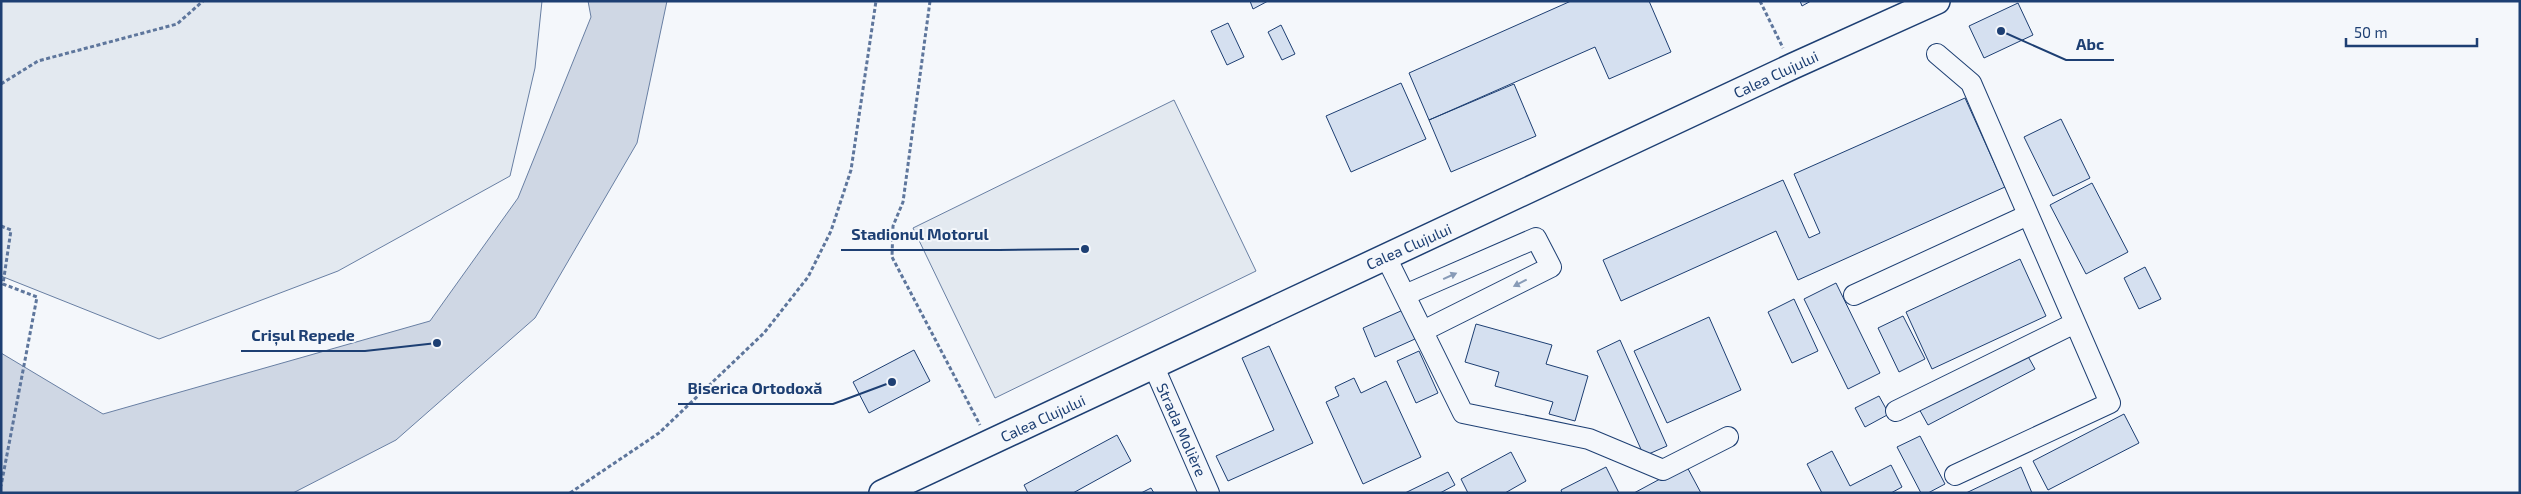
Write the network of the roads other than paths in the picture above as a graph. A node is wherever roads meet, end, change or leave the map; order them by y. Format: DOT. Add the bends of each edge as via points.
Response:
graph roads {
  1 [pos="1937,1"];
  2 [pos="1937,54"];
  3 [pos="2028,215"];
  4 [pos="1386,256"];
  5 [pos="1405,295"];
  6 [pos="1854,295"];
  7 [pos="2075,323"];
  8 [pos="1423,331"];
  9 [pos="1154,367"];
  10 [pos="1896,411"];
  11 [pos="1728,437"];
  12 [pos="1955,475"];
  13 [pos="882,493"];
  14 [pos="1209,493"];
  1 -- 4 [label="main road, Calea Clujului"];
  2 -- 3 [label="street" via="1971,83"];
  3 -- 6 [label="street"];
  3 -- 7 [label="street"];
  4 -- 5 [label="street"];
  4 -- 9 [label="main road, Calea Clujului"];
  5 -- 8 [label="street"];
  5 -- 8 [label="street, one-way" via="1536,238 1551,267"];
  7 -- 10 [label="street"];
  7 -- 12 [label="street" via="2110,403"];
  8 -- 11 [label="street" via="1464,412 1589,439 1663,470"];
  9 -- 13 [label="main road, Calea Clujului"];
  9 -- 14 [label="street, Strada Molière"];
}
